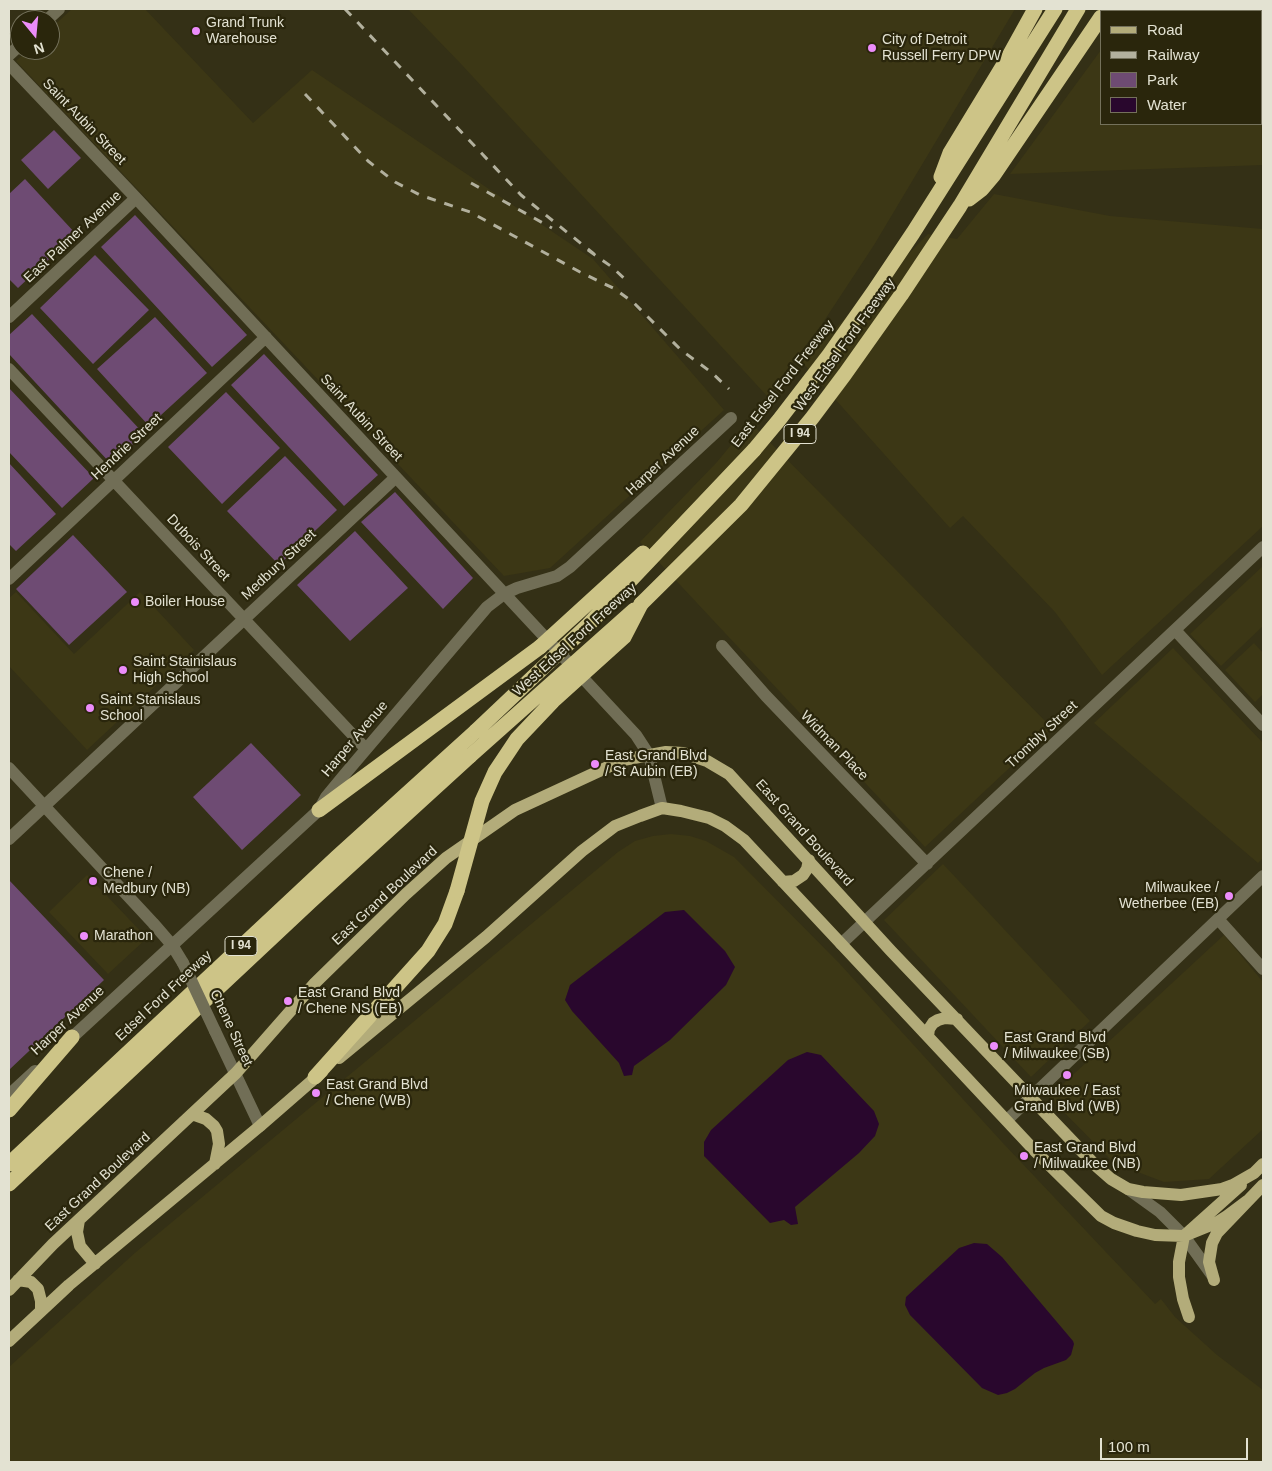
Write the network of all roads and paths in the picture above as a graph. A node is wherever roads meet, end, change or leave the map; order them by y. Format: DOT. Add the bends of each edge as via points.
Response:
graph roads {
  1 [pos="1036,9"];
  2 [pos="1055,9"];
  3 [pos="1078,9"];
  4 [pos="1098,21"];
  5 [pos="9,64"];
  6 [pos="136,198"];
  7 [pos="933,201"];
  8 [pos="960,206"];
  9 [pos="9,317"];
  10 [pos="266,337"];
  11 [pos="9,368"];
  12 [pos="731,418"];
  13 [pos="754,450"];
  14 [pos="396,477"];
  15 [pos="114,480"];
  16 [pos="1263,547"];
  17 [pos="9,579"];
  18 [pos="504,594"];
  19 [pos="641,604"];
  20 [pos="244,619"];
  21 [pos="1175,630"];
  22 [pos="722,646"];
  23 [pos="1261,717"];
  24 [pos="476,731"];
  25 [pos="366,749"];
  26 [pos="649,755"];
  27 [pos="9,768"];
  28 [pos="44,806"];
  29 [pos="662,808"];
  30 [pos="319,810"];
  31 [pos="9,839"];
  32 [pos="809,860"];
  33 [pos="927,864"];
  34 [pos="1263,876"];
  35 [pos="783,882"];
  36 [pos="1218,919"];
  37 [pos="865,922"];
  38 [pos="841,944"];
  39 [pos="172,945"];
  40 [pos="1263,968"];
  41 [pos="957,1019"];
  42 [pos="928,1036"];
  43 [pos="72,1037"];
  44 [pos="236,1073"];
  45 [pos="315,1077"];
  46 [pos="9,1095"];
  47 [pos="1031,1097"];
  48 [pos="9,1110"];
  49 [pos="192,1114"];
  50 [pos="1007,1120"];
  51 [pos="260,1126"];
  52 [pos="9,1164"];
  53 [pos="214,1164"];
  54 [pos="1259,1168"];
  55 [pos="9,1184"];
  56 [pos="1263,1185"];
  57 [pos="1128,1189"];
  58 [pos="1246,1201"];
  59 [pos="78,1220"];
  60 [pos="1184,1236"];
  61 [pos="95,1264"];
  62 [pos="1214,1280"];
  63 [pos="13,1285"];
  64 [pos="41,1311"];
  65 [pos="1189,1317"];
  66 [pos="9,1341"];
  1 -- 7 [label="highway" via="950,152"];
  2 -- 7 [label="highway, East Edsel Ford Freeway / I 94"];
  3 -- 8 [label="highway, West Edsel Ford Freeway / I 94"];
  4 -- 8 [label="highway" via="993,176"];
  5 -- 6 [label="street, Saint Aubin Street"];
  6 -- 9 [label="street, East Palmer Avenue"];
  6 -- 10 [label="street, Saint Aubin Street"];
  7 -- 13 [label="highway, East Edsel Ford Freeway / I 94" via="829,355"];
  8 -- 19 [label="highway, West Edsel Ford Freeway / I 94" via="845,374 783,455 741,505"];
  10 -- 14 [label="street, Saint Aubin Street"];
  10 -- 15 [label="street, Hendrie Street"];
  11 -- 15 [label="street, Dubois Street"];
  12 -- 18 [label="street, Harper Avenue" via="570,567 557,576"];
  13 -- 24 [label="highway, East Edsel Ford Freeway / I 94, bridge" via="588,625"];
  13 -- 30 [label="highway, bridge" via="540,647"];
  14 -- 18 [label="street, Saint Aubin Street"];
  14 -- 20 [label="street, Medbury Street"];
  15 -- 17 [label="street, Hendrie Street"];
  15 -- 20 [label="street, Dubois Street"];
  16 -- 21 [label="street, Trombly Street"];
  18 -- 25 [label="street, Harper Avenue" via="486,607"];
  18 -- 26 [label="street, Saint Aubin Street" via="636,735"];
  19 -- 45 [label="highway, bridge" via="624,637 517,738 495,772 482,801 445,924 428,951"];
  19 -- 55 [label="highway, West Edsel Ford Freeway / I 94, bridge" via="311,901"];
  20 -- 25 [label="street, Dubois Street"];
  20 -- 28 [label="street, Medbury Street"];
  21 -- 23 [label="street"];
  21 -- 33 [label="street, Trombly Street"];
  22 -- 33 [label="street, Widman Place"];
  24 -- 52 [label="highway, Edsel Ford Freeway / I 94"];
  25 -- 30 [label="street, Harper Avenue"];
  26 -- 29 [label="street, Saint Aubin Street"];
  26 -- 32 [label="main road, East Grand Boulevard" via="683,753 707,761 729,774"];
  26 -- 44 [label="main road, East Grand Boulevard" via="623,760 515,810 446,858 315,983"];
  27 -- 28 [label="street, Chene Street"];
  28 -- 31 [label="street, Medbury Street"];
  28 -- 39 [label="street, Chene Street"];
  29 -- 35 [label="main road" via="709,818 725,826 744,840"];
  29 -- 45 [label="main road" via="615,826 582,851 486,937"];
  30 -- 39 [label="street, Harper Avenue"];
  32 -- 35 [label="main road" via="803,875"];
  32 -- 37 [label="main road, East Grand Boulevard"];
  33 -- 37 [label="street, Trombly Street"];
  34 -- 36 [label="street"];
  35 -- 38 [label="main road"];
  36 -- 40 [label="street"];
  36 -- 47 [label="street"];
  37 -- 38 [label="street, Trombly Street"];
  37 -- 41 [label="main road, East Grand Boulevard"];
  38 -- 42 [label="main road"];
  39 -- 43 [label="street, Harper Avenue"];
  39 -- 44 [label="street, Chene Street, bridge" via="184,963"];
  41 -- 42 [label="main road" via="938,1020 929,1029"];
  41 -- 47 [label="main road, East Grand Boulevard"];
  42 -- 50 [label="main road"];
  43 -- 46 [label="street, Harper Avenue"];
  43 -- 48 [label="highway"];
  44 -- 49 [label="main road, East Grand Boulevard"];
  44 -- 51 [label="street, Chene Street"];
  45 -- 51 [label="main road"];
  47 -- 50 [label="street"];
  47 -- 57 [label="main road, East Grand Boulevard" via="1100,1170"];
  49 -- 53 [label="main road" via="206,1118 214,1126 219,1144"];
  49 -- 59 [label="main road, East Grand Boulevard"];
  50 -- 60 [label="main road" via="1101,1216 1148,1234"];
  51 -- 53 [label="main road"];
  53 -- 61 [label="main road"];
  54 -- 57 [label="main road" via="1222,1189 1181,1195"];
  54 -- 60 [label="main road"];
  56 -- 58 [label="main road"];
  57 -- 60 [label="street" via="1160,1212"];
  58 -- 60 [label="main road" via="1216,1223"];
  58 -- 62 [label="main road" via="1212,1243 1209,1262"];
  59 -- 61 [label="main road" via="80,1246"];
  59 -- 63 [label="main road, East Grand Boulevard"];
  60 -- 62 [label="street"];
  60 -- 65 [label="main road" via="1179,1277"];
  61 -- 64 [label="main road"];
  63 -- 64 [label="main road" via="31,1282 38,1289"];
  64 -- 66 [label="main road"];
}
